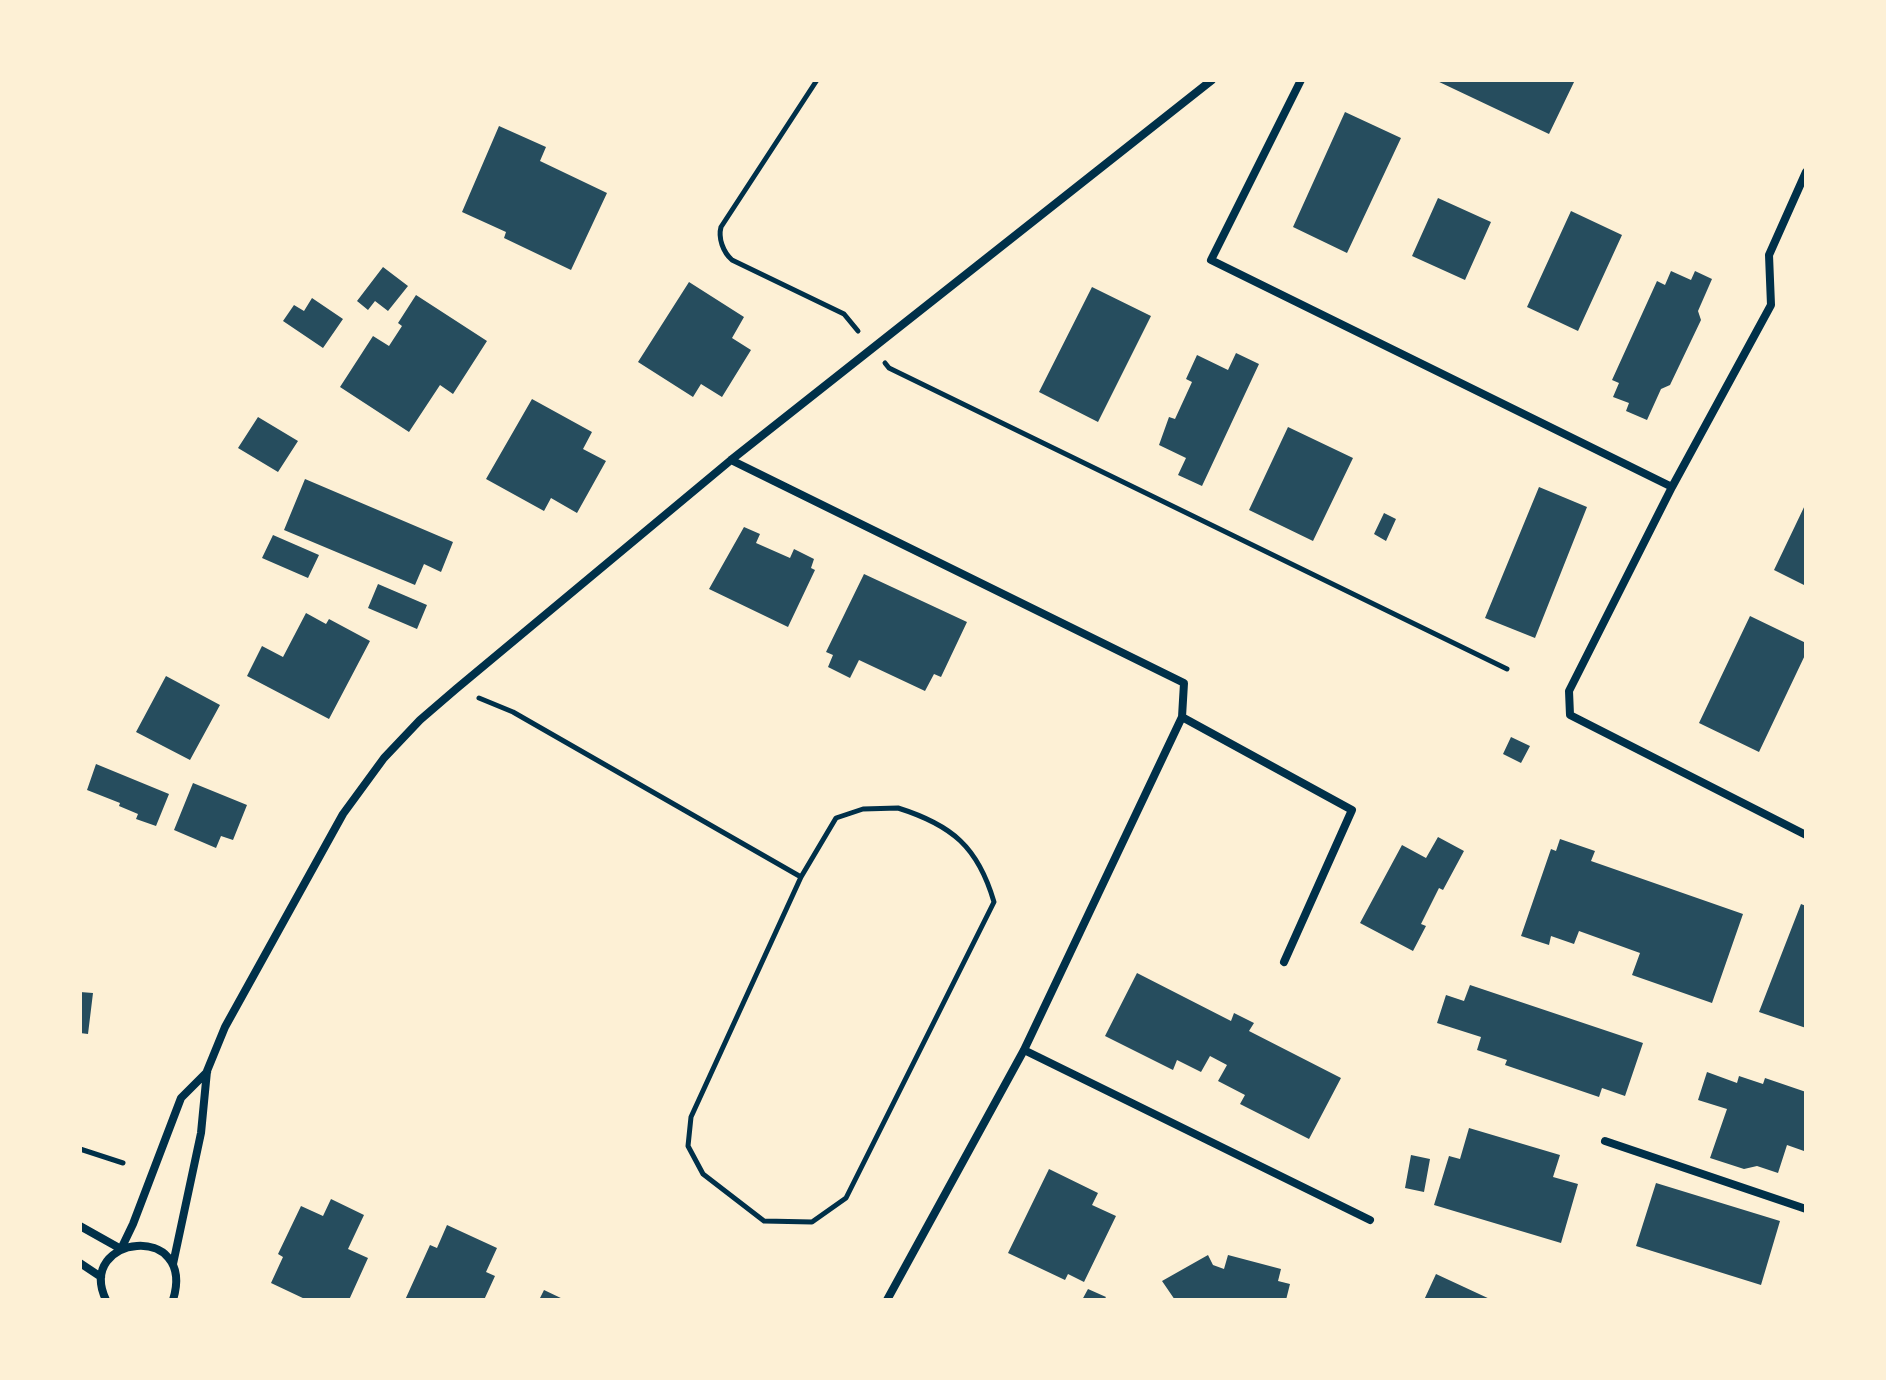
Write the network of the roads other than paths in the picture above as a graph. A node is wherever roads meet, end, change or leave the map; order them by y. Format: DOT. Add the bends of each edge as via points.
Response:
graph roads {
  1 [pos="1212,80"];
  2 [pos="1301,80"];
  3 [pos="1806,172"];
  4 [pos="731,460"];
  5 [pos="1672,487"];
  6 [pos="1182,717"];
  7 [pos="1806,835"];
  8 [pos="1284,962"];
  9 [pos="1024,1050"];
  10 [pos="207,1071"];
  11 [pos="1605,1141"];
  12 [pos="1806,1209"];
  13 [pos="1370,1220"];
  14 [pos="80,1226"];
  15 [pos="121,1249"];
  16 [pos="80,1263"];
  17 [pos="173,1264"];
  18 [pos="101,1277"];
  19 [pos="103,1297"];
  20 [pos="173,1300"];
  21 [pos="887,1300"];
  1 -- 4 [label="street"];
  2 -- 5 [label="street" via="1211,260"];
  3 -- 5 [label="street" via="1769,255 1771,305"];
  4 -- 6 [label="street" via="1184,683"];
  4 -- 10 [label="street" via="456,689 384,758 343,814 225,1027"];
  5 -- 7 [label="street" via="1569,691 1570,715"];
  6 -- 8 [label="street" via="1352,810"];
  6 -- 9 [label="street"];
  9 -- 13 [label="street"];
  9 -- 21 [label="street"];
  10 -- 15 [label="street" via="181,1098"];
  10 -- 17 [label="street" via="202,1124"];
  11 -- 12 [label="street"];
  14 -- 15 [label="street"];
  15 -- 17 [label="street" via="144,1244"];
  15 -- 18 [label="street"];
  16 -- 18 [label="street"];
  17 -- 20 [label="street"];
  18 -- 19 [label="street"];
}
